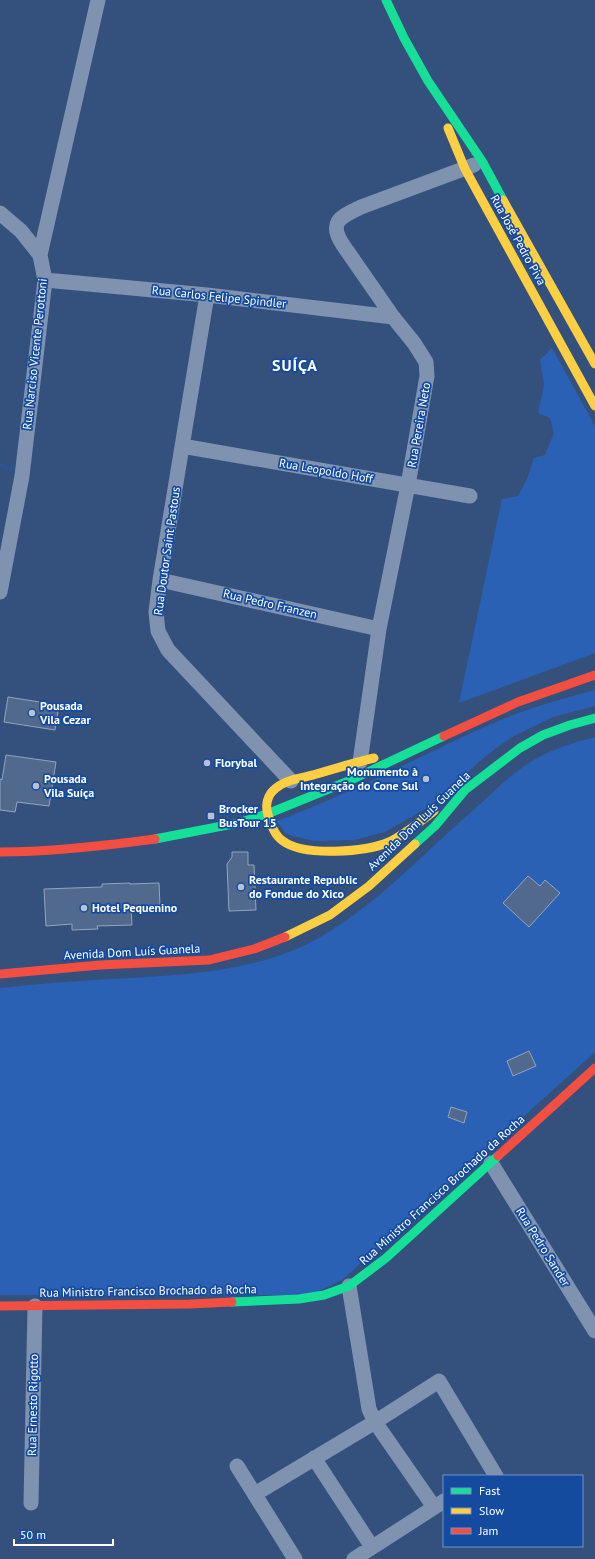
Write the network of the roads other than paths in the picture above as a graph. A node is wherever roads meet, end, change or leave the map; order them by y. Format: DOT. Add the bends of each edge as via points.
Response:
graph roads {
  1 [pos="98,0"];
  2 [pos="386,0"];
  3 [pos="428,81"];
  4 [pos="482,162"];
  5 [pos="465,169"];
  6 [pos="0,213"];
  7 [pos="40,255"];
  8 [pos="45,280"];
  9 [pos="207,295"];
  10 [pos="394,317"];
  11 [pos="595,364"];
  12 [pos="595,406"];
  13 [pos="182,446"];
  14 [pos="408,485"];
  15 [pos="470,496"];
  16 [pos="160,580"];
  17 [pos="0,592"];
  18 [pos="379,629"];
  19 [pos="595,675"];
  20 [pos="595,718"];
  21 [pos="425,744"];
  22 [pos="360,762"];
  23 [pos="291,781"];
  24 [pos="465,790"];
  25 [pos="267,814"];
  26 [pos="0,852"];
  27 [pos="0,974"];
  28 [pos="595,1068"];
  29 [pos="491,1163"];
  30 [pos="349,1286"];
  31 [pos="0,1306"];
  32 [pos="35,1306"];
  33 [pos="595,1331"];
  34 [pos="375,1422"];
  35 [pos="314,1458"];
  36 [pos="237,1466"];
  37 [pos="490,1474"];
  38 [pos="254,1494"];
  39 [pos="31,1503"];
  40 [pos="439,1504"];
  41 [pos="372,1547"];
  42 [pos="295,1559"];
  43 [pos="354,1559"];
  1 -- 7 [label="street, Rua Narciso Vicente Perottoni"];
  2 -- 3 [label="main road, Rua José Pedro Piva"];
  3 -- 4 [label="main road, Rua José Pedro Piva"];
  3 -- 5 [label="main road, Rua José Pedro Piva"];
  4 -- 5 [label="street, Rua Pereira Neto"];
  4 -- 11 [label="main road, Rua José Pedro Piva"];
  5 -- 10 [label="street, Rua Pereira Neto" via="361,207 344,215 336,224 336,235"];
  5 -- 12 [label="main road, Rua José Pedro Piva"];
  6 -- 7 [label="street" via="21,231"];
  7 -- 8 [label="street, Rua Narciso Vicente Perottoni"];
  8 -- 9 [label="street, Rua Carlos Felipe Spindler"];
  8 -- 17 [label="street, Rua Narciso Vicente Perottoni" via="22,476"];
  9 -- 10 [label="street, Rua Carlos Felipe Spindler"];
  9 -- 13 [label="street, Rua Doutor Saint Pastous"];
  10 -- 14 [label="street, Rua Pereira Neto" via="426,362 427,376"];
  13 -- 14 [label="street, Rua Leopoldo Hoff"];
  13 -- 16 [label="street, Rua Doutor Saint Pastous"];
  14 -- 15 [label="street, Rua Leopoldo Hoff"];
  14 -- 18 [label="street, Rua Pereira Neto"];
  16 -- 18 [label="street, Rua Pedro Franzen"];
  16 -- 23 [label="street, Rua Doutor Saint Pastous" via="156,612 158,631 168,650"];
  18 -- 22 [label="street, Rua Pereira Neto"];
  19 -- 21 [label="main road" via="518,702"];
  20 -- 24 [label="main road, Avenida Dom Luís Guanela" via="538,738 520,748"];
  21 -- 22 [label="main road"];
  21 -- 25 [label="main road" via="351,780"];
  22 -- 23 [label="main road"];
  23 -- 25 [label="main road" via="276,788 269,795 266,804"];
  24 -- 25 [label="main road" via="400,836 383,844 355,850 312,850 287,844 277,836"];
  24 -- 27 [label="main road, Avenida Dom Luís Guanela" via="435,826 369,886 330,914 294,933 254,949 209,960 100,964"];
  25 -- 26 [label="main road" via="238,823 166,838 91,848"];
  28 -- 29 [label="main road, Rua Ministro Francisco Brochado da Rocha"];
  29 -- 30 [label="main road, Rua Ministro Francisco Brochado da Rocha" via="386,1258"];
  29 -- 33 [label="street, Rua Pedro Sander"];
  30 -- 32 [label="main road, Rua Ministro Francisco Brochado da Rocha" via="324,1295 299,1299 190,1304"];
  30 -- 34 [label="street" via="369,1409"];
  31 -- 32 [label="main road, Rua Ministro Francisco Brochado da Rocha"];
  32 -- 39 [label="street, Rua Ernesto Rigotto"];
  34 -- 35 [label="street"];
  34 -- 37 [label="street" via="439,1381"];
  34 -- 40 [label="street"];
  35 -- 38 [label="street"];
  35 -- 41 [label="street"];
  36 -- 38 [label="street"];
  38 -- 42 [label="street"];
  40 -- 41 [label="street"];
  41 -- 43 [label="street"];
}
